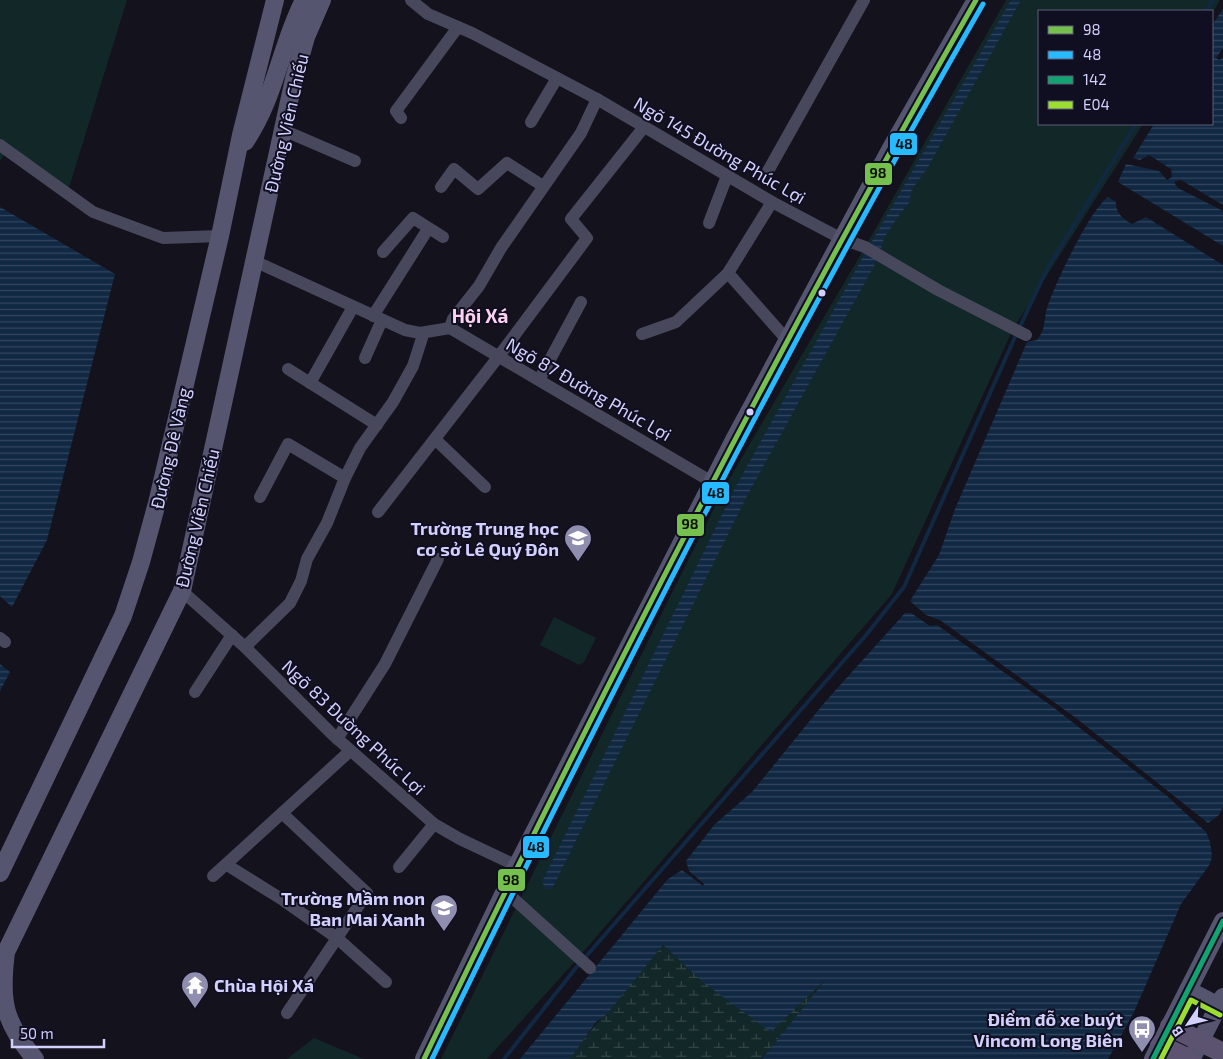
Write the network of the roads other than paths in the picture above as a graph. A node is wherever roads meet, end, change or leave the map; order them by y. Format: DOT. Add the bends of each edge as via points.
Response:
graph roads {
  1 [pos="275,0"];
  2 [pos="304,0"];
  3 [pos="322,0"];
  4 [pos="411,0"];
  5 [pos="864,0"];
  6 [pos="976,0"];
  7 [pos="458,27"];
  8 [pos="557,78"];
  9 [pos="597,99"];
  10 [pos="401,118"];
  11 [pos="531,122"];
  12 [pos="644,127"];
  13 [pos="283,130"];
  14 [pos="0,145"];
  15 [pos="237,153"];
  16 [pos="355,161"];
  17 [pos="768,171"];
  18 [pos="727,176"];
  19 [pos="543,186"];
  20 [pos="441,187"];
  21 [pos="772,202"];
  22 [pos="709,223"];
  23 [pos="428,229"];
  24 [pos="220,236"];
  25 [pos="443,238"];
  26 [pos="842,239"];
  27 [pos="383,252"];
  28 [pos="254,261"];
  29 [pos="728,273"];
  30 [pos="581,302"];
  31 [pos="353,306"];
  32 [pos="378,318"];
  33 [pos="450,328"];
  34 [pos="1021,332"];
  35 [pos="420,333"];
  36 [pos="642,334"];
  37 [pos="788,341"];
  38 [pos="499,356"];
  39 [pos="365,358"];
  40 [pos="288,369"];
  41 [pos="539,380"];
  42 [pos="310,383"];
  43 [pos="377,425"];
  44 [pos="435,439"];
  45 [pos="345,478"];
  46 [pos="712,482"];
  47 [pos="485,487"];
  48 [pos="260,497"];
  49 [pos="378,512"];
  50 [pos="438,559"];
  51 [pos="182,591"];
  52 [pos="232,635"];
  53 [pos="245,647"];
  54 [pos="195,692"];
  55 [pos="337,739"];
  56 [pos="350,751"];
  57 [pos="282,813"];
  58 [pos="434,824"];
  59 [pos="227,865"];
  60 [pos="517,866"];
  61 [pos="399,867"];
  62 [pos="0,874"];
  63 [pos="213,876"];
  64 [pos="505,891"];
  65 [pos="1223,921"];
  66 [pos="337,938"];
  67 [pos="584,964"];
  68 [pos="386,982"];
  69 [pos="1188,990"];
  70 [pos="1222,1003"];
  71 [pos="287,1013"];
  72 [pos="1170,1026"];
  73 [pos="1156,1052"];
  74 [pos="1194,1053"];
  75 [pos="1223,1053"];
  76 [pos="35,1059"];
  77 [pos="424,1059"];
  1 -- 15 [label="street, Đường Đê Vàng"];
  2 -- 15 [label="street" via="264,110"];
  3 -- 13 [label="street, Đường Viên Chiếu" via="306,37"];
  4 -- 7 [label="street, Ngõ 145 Đường Phúc Lợi" via="428,14"];
  5 -- 17 [label="street"];
  6 -- 26 [label="street"];
  7 -- 8 [label="street, Ngõ 145 Đường Phúc Lợi"];
  7 -- 10 [label="street" via="396,111"];
  8 -- 9 [label="street, Ngõ 145 Đường Phúc Lợi"];
  8 -- 11 [label="street"];
  9 -- 12 [label="street, Ngõ 145 Đường Phúc Lợi"];
  9 -- 19 [label="street" via="581,133"];
  12 -- 18 [label="street, Ngõ 145 Đường Phúc Lợi"];
  12 -- 38 [label="street" via="571,219 586,238"];
  13 -- 16 [label="street"];
  13 -- 28 [label="street, Đường Viên Chiếu"];
  14 -- 24 [label="street" via="93,212 163,238"];
  15 -- 24 [label="street, Đường Đê Vàng"];
  18 -- 21 [label="street, Ngõ 145 Đường Phúc Lợi"];
  18 -- 22 [label="street"];
  19 -- 20 [label="street" via="507,163 478,189 454,169"];
  19 -- 33 [label="street"];
  21 -- 26 [label="street, Ngõ 145 Đường Phúc Lợi"];
  21 -- 29 [label="street"];
  23 -- 25 [label="street"];
  23 -- 27 [label="street" via="413,218"];
  23 -- 32 [label="street"];
  24 -- 62 [label="street, Đường Đê Vàng" via="157,503 133,588"];
  26 -- 34 [label="street, Ngõ 145 Đường Phúc Lợi" via="865,247 938,290"];
  26 -- 37 [label="street"];
  28 -- 31 [label="street"];
  28 -- 51 [label="street, Đường Viên Chiếu"];
  29 -- 36 [label="street" via="676,322"];
  29 -- 37 [label="street"];
  30 -- 41 [label="street"];
  31 -- 32 [label="street"];
  31 -- 42 [label="street"];
  32 -- 35 [label="street"];
  32 -- 39 [label="street"];
  33 -- 35 [label="street"];
  33 -- 38 [label="street, Ngõ 87 Đường Phúc Lợi"];
  35 -- 43 [label="street" via="422,338 413,366"];
  37 -- 46 [label="street"];
  38 -- 41 [label="street, Ngõ 87 Đường Phúc Lợi"];
  38 -- 44 [label="street"];
  40 -- 42 [label="street"];
  41 -- 46 [label="street, Ngõ 87 Đường Phúc Lợi"];
  42 -- 43 [label="street"];
  43 -- 45 [label="street" via="360,448"];
  44 -- 47 [label="street"];
  44 -- 49 [label="street"];
  45 -- 48 [label="street" via="288,444"];
  45 -- 53 [label="street" via="290,602"];
  46 -- 60 [label="street"];
  50 -- 55 [label="street" via="385,664"];
  51 -- 52 [label="street, Ngõ 83 Đường Phúc Lợi"];
  51 -- 76 [label="street, Đường Viên Chiếu" via="6,952 2,978 4,1007 16,1037"];
  52 -- 53 [label="street, Ngõ 83 Đường Phúc Lợi"];
  52 -- 54 [label="street"];
  53 -- 55 [label="street, Ngõ 83 Đường Phúc Lợi"];
  55 -- 56 [label="street, Ngõ 83 Đường Phúc Lợi"];
  56 -- 57 [label="street"];
  56 -- 58 [label="street, Ngõ 83 Đường Phúc Lợi"];
  57 -- 59 [label="street"];
  57 -- 66 [label="street" via="367,893"];
  58 -- 60 [label="street, Ngõ 83 Đường Phúc Lợi"];
  58 -- 61 [label="street"];
  59 -- 63 [label="street"];
  59 -- 66 [label="street"];
  60 -- 64 [label="street"];
  64 -- 67 [label="street"];
  64 -- 77 [label="street"];
  65 -- 69 [label="street"];
  66 -- 68 [label="street"];
  66 -- 71 [label="street"];
  69 -- 70 [label="street"];
  69 -- 72 [label="street"];
  70 -- 74 [label="street"];
  72 -- 73 [label="street"];
  72 -- 74 [label="main road"];
  73 -- 74 [label="main road"];
  74 -- 75 [label="main road"];
}
